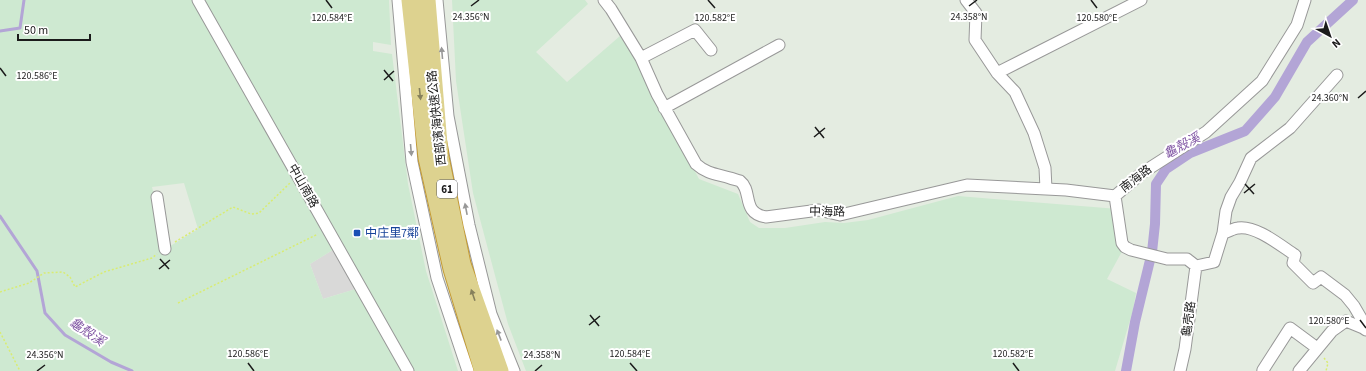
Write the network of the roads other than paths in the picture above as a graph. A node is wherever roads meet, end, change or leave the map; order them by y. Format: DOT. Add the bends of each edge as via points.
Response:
graph roads {
  1 [pos="198,0"];
  2 [pos="398,0"];
  3 [pos="410,0"];
  4 [pos="427,0"];
  5 [pos="437,0"];
  6 [pos="604,0"];
  7 [pos="966,0"];
  8 [pos="1141,0"];
  9 [pos="1305,0"];
  10 [pos="779,45"];
  11 [pos="711,50"];
  12 [pos="641,58"];
  13 [pos="997,73"];
  14 [pos="1337,75"];
  15 [pos="664,108"];
  16 [pos="1046,189"];
  17 [pos="1115,196"];
  18 [pos="157,197"];
  19 [pos="1224,233"];
  20 [pos="165,248"];
  21 [pos="1196,266"];
  22 [pos="1365,329"];
  23 [pos="1317,348"];
  24 [pos="408,371"];
  25 [pos="468,371"];
  26 [pos="483,371"];
  27 [pos="500,371"];
  28 [pos="514,371"];
  29 [pos="1180,371"];
  30 [pos="1264,371"];
  31 [pos="1299,371"];
  1 -- 24 [label="street, 中山南路"];
  2 -- 25 [label="street, one-way" via="412,162 437,278"];
  3 -- 26 [label="highway, 西部濱海快速公路 / 61, one-way" via="427,158 452,268"];
  27 -- 4 [label="highway, 西部濱海快速公路 / 61, one-way" via="462,264 440,157"];
  28 -- 5 [label="street, one-way" via="491,314 469,225 448,116"];
  6 -- 12 [label="street, 中海路"];
  7 -- 13 [label="street" via="976,13 975,40"];
  8 -- 13 [label="street"];
  9 -- 17 [label="street, 南海路" via="1297,25 1262,81 1206,132 1142,173"];
  10 -- 15 [label="street"];
  11 -- 12 [label="street" via="695,30"];
  12 -- 15 [label="street, 中海路"];
  13 -- 16 [label="street" via="1015,92 1034,133 1045,168"];
  14 -- 19 [label="street" via="1290,128 1251,158 1226,211"];
  15 -- 16 [label="street, 中海路" via="696,164 703,170 740,181 752,210 758,216 819,210 840,215 968,185"];
  16 -- 17 [label="street, 中海路"];
  17 -- 21 [label="street, 南海路" via="1122,243 1125,247 1167,259 1187,259"];
  18 -- 20 [label="street"];
  19 -- 21 [label="street" via="1214,262"];
  19 -- 22 [label="street" via="1238,228 1252,228 1295,255 1293,263 1313,283 1321,277 1345,295 1358,312"];
  21 -- 29 [label="street, 龜壳路"];
  22 -- 23 [label="street" via="1346,321 1332,331"];
  23 -- 30 [label="street" via="1290,328"];
  23 -- 31 [label="street"];
}
